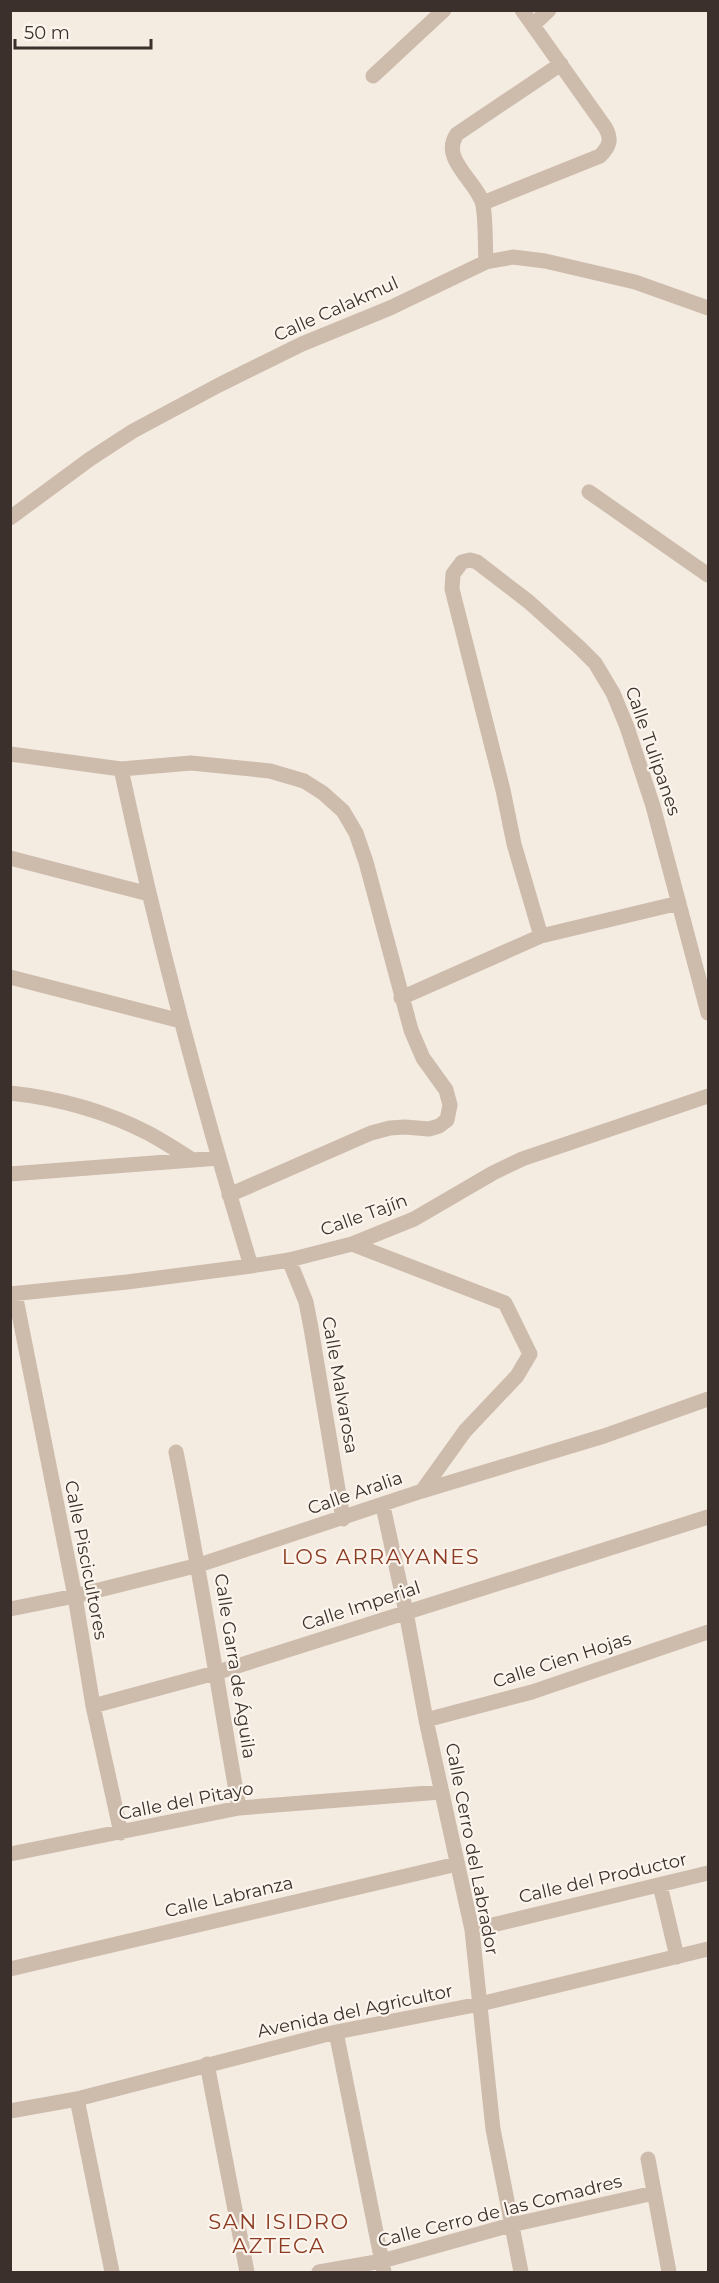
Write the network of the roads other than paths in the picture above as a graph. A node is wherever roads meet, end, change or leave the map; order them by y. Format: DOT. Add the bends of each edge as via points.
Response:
graph roads {
  1 [pos="444,10"];
  2 [pos="522,10"];
  3 [pos="549,10"];
  4 [pos="532,25"];
  5 [pos="561,64"];
  6 [pos="373,76"];
  7 [pos="483,203"];
  8 [pos="486,262"];
  9 [pos="708,308"];
  10 [pos="589,492"];
  11 [pos="10,518"];
  12 [pos="708,575"];
  13 [pos="10,754"];
  14 [pos="122,769"];
  15 [pos="10,858"];
  16 [pos="149,894"];
  17 [pos="679,903"];
  18 [pos="541,936"];
  19 [pos="10,977"];
  20 [pos="401,998"];
  21 [pos="708,1013"];
  22 [pos="181,1021"];
  23 [pos="10,1093"];
  24 [pos="708,1096"];
  25 [pos="219,1158"];
  26 [pos="191,1159"];
  27 [pos="10,1174"];
  28 [pos="229,1195"];
  29 [pos="352,1244"];
  30 [pos="289,1260"];
  31 [pos="251,1266"];
  32 [pos="13,1294"];
  33 [pos="708,1399"];
  34 [pos="176,1452"];
  35 [pos="422,1491"];
  36 [pos="383,1506"];
  37 [pos="708,1517"];
  38 [pos="343,1519"];
  39 [pos="199,1565"];
  40 [pos="75,1596"];
  41 [pos="10,1609"];
  42 [pos="406,1612"];
  43 [pos="708,1632"];
  44 [pos="215,1673"];
  45 [pos="93,1706"];
  46 [pos="426,1720"];
  47 [pos="441,1792"];
  48 [pos="239,1808"];
  49 [pos="121,1833"];
  50 [pos="10,1854"];
  51 [pos="457,1864"];
  52 [pos="708,1873"];
  53 [pos="660,1885"];
  54 [pos="472,1929"];
  55 [pos="708,1949"];
  56 [pos="677,1957"];
  57 [pos="10,1969"];
  58 [pos="480,2004"];
  59 [pos="336,2032"];
  60 [pos="207,2064"];
  61 [pos="77,2099"];
  62 [pos="10,2111"];
  63 [pos="648,2159"];
  64 [pos="654,2193"];
  65 [pos="511,2225"];
  66 [pos="383,2266"];
  67 [pos="112,2272"];
  68 [pos="247,2272"];
  69 [pos="319,2272"];
  70 [pos="521,2272"];
  71 [pos="669,2272"];
  1 -- 6 [label="street"];
  2 -- 4 [label="street"];
  3 -- 4 [label="street"];
  4 -- 5 [label="street"];
  5 -- 7 [label="street" via="453,138 452,154"];
  5 -- 7 [label="street" via="610,135 610,143 600,156"];
  7 -- 8 [label="street"];
  8 -- 9 [label="street, Calle Calakmul" via="513,257 545,261 635,282"];
  8 -- 11 [label="street, Calle Calakmul" via="209,390 133,431"];
  10 -- 12 [label="street"];
  13 -- 14 [label="street"];
  14 -- 16 [label="street"];
  14 -- 20 [label="street" via="191,763 270,771 304,781 323,794 343,811 356,833"];
  15 -- 16 [label="street"];
  16 -- 22 [label="street"];
  17 -- 18 [label="street"];
  17 -- 18 [label="street, Calle Tulipanes" via="653,806 627,728 605,678 595,663 529,602 470,560 457,567 452,589 514,844"];
  17 -- 21 [label="street, Calle Tulipanes"];
  18 -- 20 [label="street"];
  19 -- 22 [label="street"];
  20 -- 28 [label="street" via="423,1058 446,1090 450,1105 447,1120 429,1129 405,1127 370,1133"];
  22 -- 25 [label="street"];
  23 -- 26 [label="street" via="45,1097 95,1111 147,1132"];
  24 -- 29 [label="street, Calle Tajín" via="522,1159 414,1220"];
  25 -- 26 [label="street"];
  25 -- 28 [label="street"];
  26 -- 27 [label="street"];
  28 -- 31 [label="street"];
  29 -- 30 [label="street, Calle Tajín"];
  29 -- 35 [label="street" via="505,1303 530,1354 517,1376 465,1431"];
  30 -- 31 [label="street, Calle Tajín"];
  30 -- 38 [label="street, Calle Malvarosa" via="306,1302"];
  31 -- 32 [label="street, Calle Tajín"];
  32 -- 40 [label="street, Calle Piscicultores"];
  33 -- 35 [label="street, Calle Aralia" via="604,1436"];
  34 -- 39 [label="street, Calle Garra de Águila"];
  35 -- 36 [label="street, Calle Aralia"];
  36 -- 38 [label="street, Calle Aralia"];
  36 -- 42 [label="street, Calle Cerro del Labrador"];
  37 -- 42 [label="street, Calle Imperial"];
  38 -- 39 [label="street, Calle Aralia"];
  39 -- 40 [label="street, Calle Aralia"];
  39 -- 44 [label="street, Calle Garra de Águila"];
  40 -- 41 [label="street, Calle Aralia"];
  40 -- 45 [label="street, Calle Piscicultores"];
  42 -- 44 [label="street, Calle Imperial"];
  42 -- 46 [label="street, Calle Cerro del Labrador"];
  43 -- 46 [label="street, Calle Cien Hojas" via="532,1692"];
  44 -- 45 [label="street, Calle Imperial"];
  44 -- 48 [label="street, Calle Garra de Águila"];
  45 -- 49 [label="street, Calle Piscicultores"];
  46 -- 47 [label="street, Calle Cerro del Labrador"];
  47 -- 48 [label="street, Calle del Pitayo"];
  47 -- 51 [label="street, Calle Cerro del Labrador"];
  48 -- 49 [label="street, Calle del Pitayo"];
  49 -- 50 [label="street, Calle del Pitayo"];
  51 -- 54 [label="street, Calle Cerro del Labrador"];
  51 -- 57 [label="street, Calle Labranza"];
  52 -- 53 [label="street, Calle del Productor"];
  53 -- 54 [label="street, Calle del Productor"];
  53 -- 56 [label="street"];
  54 -- 58 [label="street, Calle Cerro del Labrador"];
  55 -- 56 [label="street, Avenida del Agricultor"];
  56 -- 58 [label="street, Avenida del Agricultor"];
  58 -- 59 [label="street, Avenida del Agricultor"];
  58 -- 65 [label="street, Calle Cerro del Labrador" via="493,2129"];
  59 -- 60 [label="street, Avenida del Agricultor"];
  59 -- 66 [label="street"];
  60 -- 61 [label="street, Avenida del Agricultor"];
  60 -- 68 [label="street"];
  61 -- 62 [label="street, Avenida del Agricultor"];
  61 -- 67 [label="street"];
  63 -- 64 [label="street"];
  64 -- 65 [label="street, Calle Cerro de las Comadres"];
  64 -- 71 [label="street"];
  65 -- 66 [label="street, Calle Cerro de las Comadres"];
  65 -- 70 [label="street, Calle Cerro del Labrador"];
  66 -- 69 [label="street, Calle Cerro de las Comadres"];
}
